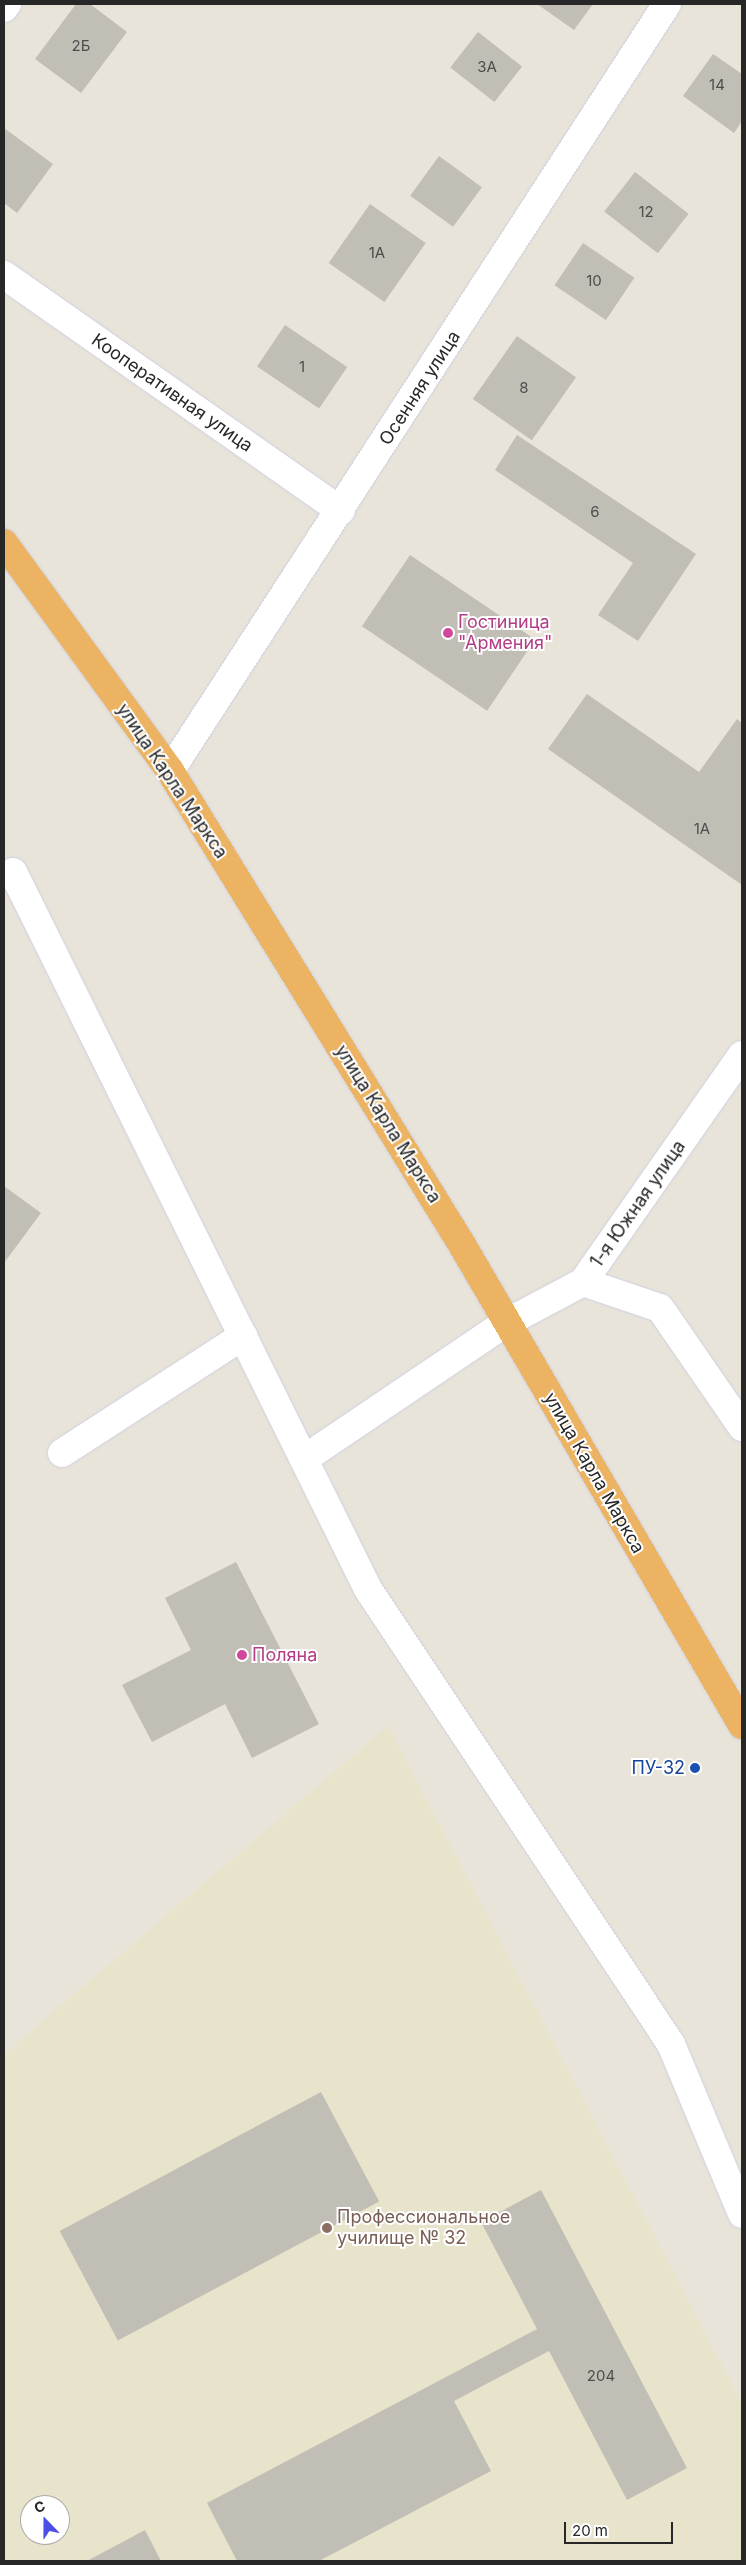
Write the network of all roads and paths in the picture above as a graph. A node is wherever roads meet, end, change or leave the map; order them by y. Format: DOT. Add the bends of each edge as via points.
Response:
graph roads {
  1 [pos="7,4"];
  2 [pos="666,4"];
  3 [pos="4,8"];
  4 [pos="4,276"];
  5 [pos="341,511"];
  6 [pos="4,543"];
  7 [pos="170,771"];
  8 [pos="7,874"];
  9 [pos="742,1055"];
  10 [pos="583,1282"];
  11 [pos="506,1323"];
  12 [pos="243,1336"];
  13 [pos="742,1427"];
  14 [pos="62,1453"];
  15 [pos="304,1459"];
  16 [pos="742,1725"];
  17 [pos="742,2214"];
  1 -- 3 [label="street"];
  2 -- 5 [label="street, Осенняя улица"];
  4 -- 5 [label="street, Кооперативная улица"];
  5 -- 7 [label="street, Осенняя улица"];
  6 -- 7 [label="highway, улица Карла Маркса"];
  7 -- 11 [label="highway, улица Карла Маркса" via="456,1234"];
  8 -- 12 [label="street"];
  9 -- 10 [label="street, 1-я Южная улица"];
  10 -- 11 [label="street, 1-я Южная улица"];
  10 -- 13 [label="street" via="660,1308"];
  11 -- 15 [label="street, 1-я Южная улица"];
  11 -- 16 [label="highway, улица Карла Маркса"];
  12 -- 14 [label="street"];
  12 -- 15 [label="street"];
  15 -- 17 [label="street" via="368,1588 671,2044"];
}
